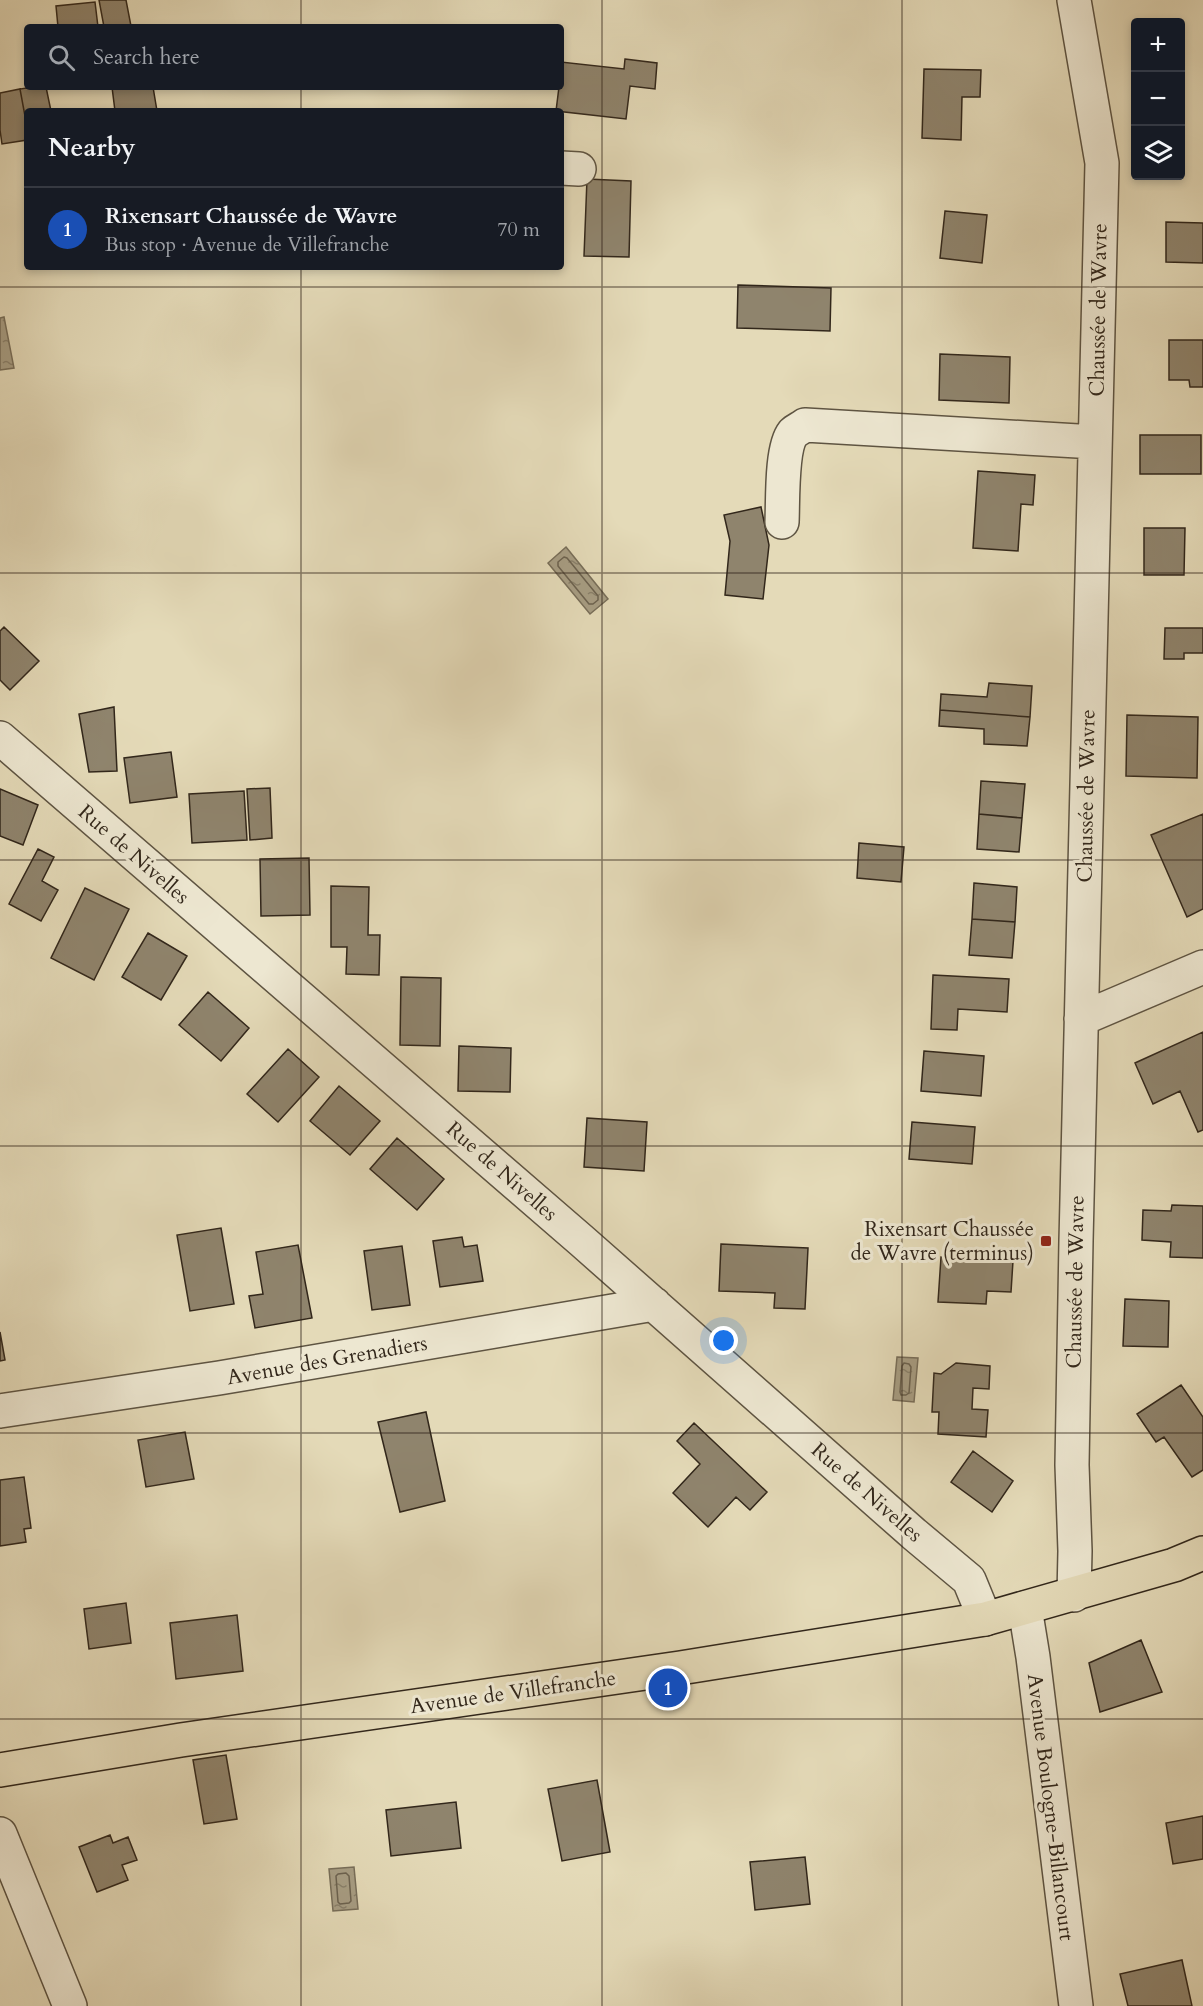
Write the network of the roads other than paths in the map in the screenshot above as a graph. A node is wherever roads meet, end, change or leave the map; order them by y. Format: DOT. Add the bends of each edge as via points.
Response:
graph roads {
  1 [pos="1074,0"];
  2 [pos="1095,442"];
  3 [pos="782,522"];
  4 [pos="0,738"];
  5 [pos="1203,968"];
  6 [pos="1081,1019"];
  7 [pos="654,1304"];
  8 [pos="0,1411"];
  9 [pos="1203,1554"];
  10 [pos="1074,1595"];
  11 [pos="1025,1608"];
  12 [pos="985,1619"];
  13 [pos="0,1770"];
  14 [pos="0,1834"];
  15 [pos="70,2006"];
  16 [pos="1076,2006"];
  1 -- 2 [label="street, Chaussée de Wavre" via="1101,163"];
  2 -- 3 [label="street" via="805,426 794,432 788,443"];
  2 -- 6 [label="street, Chaussée de Wavre"];
  4 -- 7 [label="street, Rue de Nivelles"];
  5 -- 6 [label="street"];
  6 -- 10 [label="street, Chaussée de Wavre" via="1072,1465"];
  7 -- 8 [label="street, Avenue des Grenadiers"];
  7 -- 12 [label="street, Rue de Nivelles" via="969,1580"];
  9 -- 10 [label="main road, Avenue de Villefranche"];
  10 -- 11 [label="main road, Avenue de Villefranche"];
  11 -- 12 [label="main road, Avenue de Villefranche"];
  11 -- 16 [label="street, Avenue Boulogne-Billancourt"];
  12 -- 13 [label="main road, Avenue de Villefranche"];
  14 -- 15 [label="street"];
}
